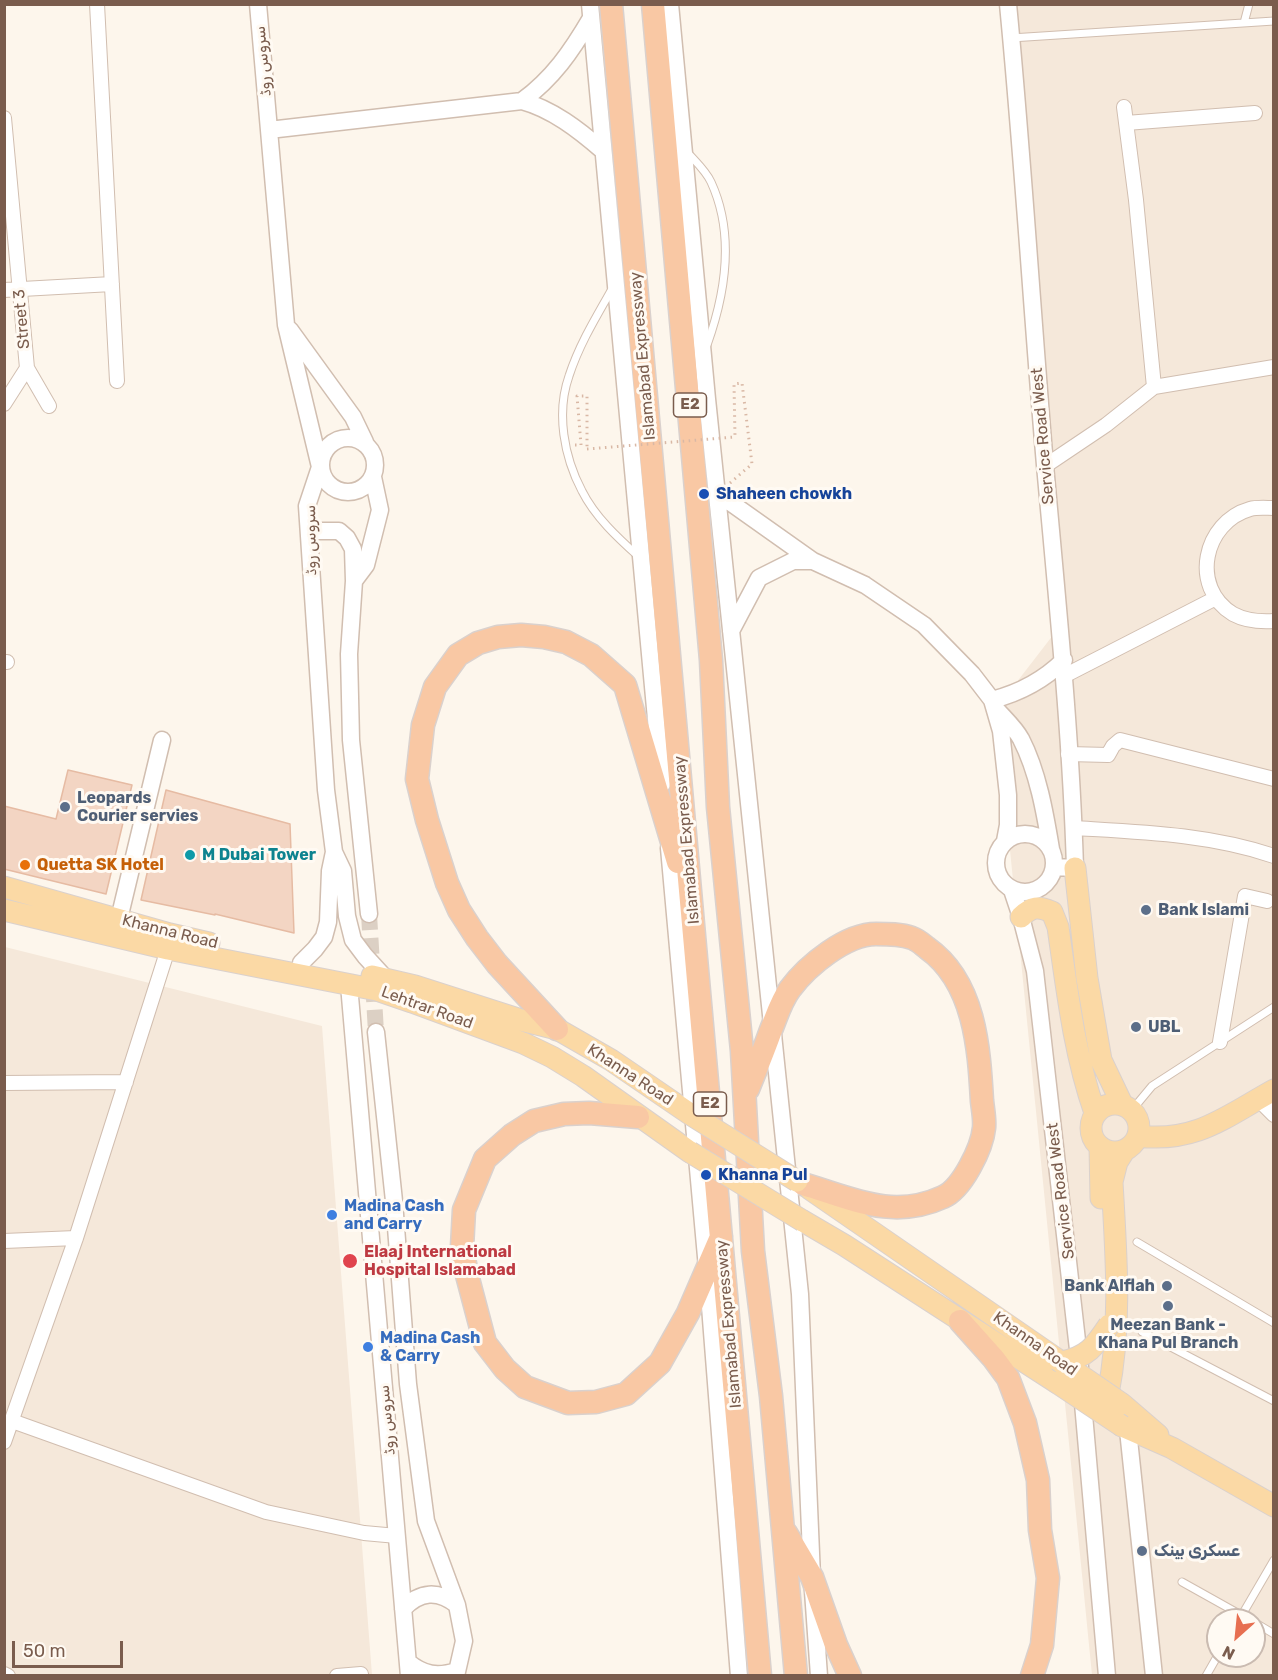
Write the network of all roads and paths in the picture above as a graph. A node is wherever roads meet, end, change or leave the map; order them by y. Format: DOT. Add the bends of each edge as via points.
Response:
graph roads {
  1 [pos="97,4"];
  2 [pos="258,4"];
  3 [pos="611,4"];
  4 [pos="653,4"];
  5 [pos="670,4"];
  6 [pos="1008,4"];
  7 [pos="1249,4"];
  8 [pos="590,11"];
  9 [pos="1274,21"];
  10 [pos="1244,23"];
  11 [pos="1011,38"];
  12 [pos="522,101"];
  13 [pos="1124,107"];
  14 [pos="1255,113"];
  15 [pos="4,118"];
  16 [pos="1126,123"];
  17 [pos="269,130"];
  18 [pos="683,146"];
  19 [pos="602,150"];
  20 [pos="112,284"];
  21 [pos="615,284"];
  22 [pos="20,289"];
  23 [pos="4,290"];
  24 [pos="286,325"];
  25 [pos="703,356"];
  26 [pos="1274,367"];
  27 [pos="27,368"];
  28 [pos="117,381"];
  29 [pos="1154,387"];
  30 [pos="5,400"];
  31 [pos="49,405"];
  32 [pos="365,442"];
  33 [pos="566,445"];
  34 [pos="1045,466"];
  35 [pos="320,467"];
  36 [pos="374,477"];
  37 [pos="717,494"];
  38 [pos="1274,508"];
  39 [pos="309,531"];
  40 [pos="641,559"];
  41 [pos="813,561"];
  42 [pos="354,581"];
  43 [pos="1216,598"];
  44 [pos="1274,621"];
  45 [pos="731,631"];
  46 [pos="1059,671"];
  47 [pos="999,702"];
  48 [pos="162,740"];
  49 [pos="1068,754"];
  50 [pos="1274,779"];
  51 [pos="666,817"];
  52 [pos="1074,828"];
  53 [pos="1005,841"];
  54 [pos="1051,849"];
  55 [pos="334,852"];
  56 [pos="1274,856"];
  57 [pos="1065,867"];
  58 [pos="4,887"];
  59 [pos="1012,890"];
  60 [pos="1267,901"];
  61 [pos="4,910"];
  62 [pos="369,914"];
  63 [pos="694,915"];
  64 [pos="1021,917"];
  65 [pos="119,920"];
  66 [pos="168,949"];
  67 [pos="301,963"];
  68 [pos="386,979"];
  69 [pos="349,985"];
  70 [pos="1274,1008"];
  71 [pos="772,1028"];
  72 [pos="557,1029"];
  73 [pos="376,1032"];
  74 [pos="1220,1042"];
  75 [pos="1274,1075"];
  76 [pos="126,1082"];
  77 [pos="4,1083"];
  78 [pos="1266,1094"];
  79 [pos="744,1096"];
  80 [pos="1095,1113"];
  81 [pos="1274,1115"];
  82 [pos="638,1117"];
  83 [pos="1131,1125"];
  84 [pos="1100,1147"];
  85 [pos="800,1183"];
  86 [pos="803,1221"];
  87 [pos="722,1236"];
  88 [pos="76,1238"];
  89 [pos="4,1241"];
  90 [pos="1137,1242"];
  91 [pos="707,1268"];
  92 [pos="960,1321"];
  93 [pos="1274,1323"];
  94 [pos="1142,1332"];
  95 [pos="1059,1368"];
  96 [pos="1115,1399"];
  97 [pos="1274,1401"];
  98 [pos="12,1421"];
  99 [pos="1125,1428"];
  100 [pos="4,1442"];
  101 [pos="1172,1448"];
  102 [pos="1274,1506"];
  103 [pos="784,1529"];
  104 [pos="397,1536"];
  105 [pos="1274,1560"];
  106 [pos="812,1577"];
  107 [pos="1182,1582"];
  108 [pos="457,1605"];
  109 [pos="1225,1608"];
  110 [pos="1247,1608"];
  111 [pos="403,1609"];
  112 [pos="408,1669"];
  113 [pos="456,1673"];
  114 [pos="361,1674"];
  115 [pos="337,1676"];
  116 [pos="739,1676"];
  117 [pos="760,1676"];
  118 [pos="796,1676"];
  119 [pos="819,1676"];
  120 [pos="850,1676"];
  121 [pos="1032,1676"];
  122 [pos="1107,1676"];
  123 [pos="1154,1676"];
  1 -- 20 [label="street"];
  2 -- 17 [label="street, سروس روڈ"];
  3 -- 63 [label="highway, Islamabad Expressway / E2"];
  4 -- 79 [label="highway, Islamabad Expressway / E2" via="696,476 718,807"];
  5 -- 18 [label="street"];
  6 -- 11 [label="street, Service Road West"];
  7 -- 10 [label="lane"];
  8 -- 12 [label="street" via="560,66 543,86"];
  8 -- 19 [label="street"];
  9 -- 10 [label="lane"];
  10 -- 11 [label="lane"];
  11 -- 34 [label="street, Service Road West"];
  12 -- 17 [label="street"];
  12 -- 19 [label="street" via="564,121"];
  13 -- 16 [label="street"];
  14 -- 16 [label="street"];
  15 -- 22 [label="street, Street 3"];
  16 -- 29 [label="street"];
  17 -- 24 [label="street, سروس روڈ"];
  18 -- 25 [label="street"];
  18 -- 25 [label="lane" via="711,180 725,224 726,268 718,315"];
  19 -- 21 [label="street"];
  20 -- 22 [label="street"];
  20 -- 28 [label="street"];
  21 -- 33 [label="lane" via="581,345 568,378 562,408"];
  21 -- 40 [label="street"];
  22 -- 23 [label="street"];
  22 -- 27 [label="street, Street 3"];
  24 -- 32 [label="street" via="353,417"];
  24 -- 35 [label="street, سروس روڈ"];
  25 -- 37 [label="street"];
  26 -- 29 [label="street"];
  27 -- 30 [label="street"];
  27 -- 31 [label="street, Street 3"];
  29 -- 34 [label="street"];
  32 -- 35 [label="street" via="353,437 329,444"];
  32 -- 36 [label="street" via="373,452"];
  33 -- 37 [label="path, bridge" via="581,445 577,396 586,396 586,449 735,437 734,384 742,383 752,464"];
  33 -- 40 [label="lane" via="582,492 601,519"];
  34 -- 46 [label="street, Service Road West"];
  35 -- 36 [label="street" via="332,488 343,492 355,492"];
  35 -- 39 [label="street, سروس روڈ" via="307,506"];
  36 -- 42 [label="street" via="380,510 366,565"];
  37 -- 41 [label="street"];
  37 -- 45 [label="street"];
  38 -- 43 [label="street" via="1252,508 1231,517 1215,533 1207,554 1207,577"];
  39 -- 42 [label="street" via="339,531 347,538 353,549"];
  39 -- 55 [label="street, سروس روڈ" via="326,790"];
  40 -- 51 [label="street"];
  41 -- 45 [label="street" via="793,561 759,578"];
  41 -- 47 [label="street" via="865,585 924,625"];
  42 -- 62 [label="street" via="349,654 351,740"];
  43 -- 44 [label="street" via="1233,613 1254,622"];
  43 -- 46 [label="street"];
  45 -- 71 [label="street"];
  46 -- 47 [label="street"];
  46 -- 49 [label="street, Service Road West"];
  47 -- 53 [label="street" via="1008,795"];
  47 -- 54 [label="street" via="1021,739 1036,780"];
  48 -- 65 [label="street"];
  49 -- 50 [label="street" via="1108,755 1120,740"];
  49 -- 52 [label="street, Service Road West"];
  51 -- 63 [label="highway"];
  51 -- 72 [label="highway" via="625,685 591,655 566,642 544,637 498,637 458,655 435,687 423,725 417,779 447,883 477,938"];
  51 -- 91 [label="street"];
  52 -- 56 [label="street" via="1215,841"];
  52 -- 57 [label="street, Service Road West"];
  53 -- 54 [label="street" via="1030,834"];
  53 -- 59 [label="street" via="999,849 996,867"];
  54 -- 57 [label="street" via="1054,858"];
  55 -- 67 [label="street, سروس روڈ" via="324,937"];
  55 -- 68 [label="street" via="343,871 353,940"];
  57 -- 59 [label="street" via="1039,889"];
  57 -- 83 [label="main road" via="1101,1060"];
  58 -- 65 [label="main road, Khanna Road"];
  59 -- 64 [label="street, Service Road West"];
  60 -- 74 [label="street" via="1245,896"];
  61 -- 66 [label="main road, Lehtrar Road"];
  63 -- 87 [label="highway, Islamabad Expressway / E2"];
  64 -- 80 [label="main road" via="1035,907 1043,908 1052,912 1058,927 1073,1028"];
  64 -- 122 [label="street, Service Road West" via="1035,971 1075,1310"];
  65 -- 67 [label="main road, Khanna Road"];
  66 -- 69 [label="main road, Lehtrar Road"];
  66 -- 76 [label="street"];
  67 -- 68 [label="main road, Khanna Road"];
  68 -- 72 [label="main road, Khanna Road"];
  69 -- 82 [label="main road, Lehtrar Road" via="377,990 523,1043 583,1076"];
  69 -- 104 [label="street, سروس روڈ"];
  70 -- 74 [label="lane"];
  71 -- 79 [label="highway"];
  71 -- 85 [label="highway" via="790,989 832,950 869,934 892,934 913,938 938,956 951,972 971,1015 979,1053 984,1128 971,1164 946,1196 897,1209"];
  71 -- 106 [label="street" via="800,1294"];
  72 -- 85 [label="main road, Khanna Road, bridge"];
  73 -- 108 [label="street" via="408,1384 426,1521"];
  74 -- 83 [label="lane" via="1152,1086"];
  75 -- 83 [label="main road" via="1189,1120"];
  76 -- 77 [label="street"];
  76 -- 88 [label="street"];
  78 -- 81 [label="street"];
  78 -- 83 [label="main road" via="1217,1122 1173,1138"];
  79 -- 103 [label="highway, Islamabad Expressway / E2" via="753,1251"];
  80 -- 83 [label="main road" via="1107,1105"];
  80 -- 84 [label="main road" via="1092,1135"];
  82 -- 86 [label="main road, Lehtrar Road, bridge"];
  82 -- 91 [label="highway" via="589,1113 534,1121 485,1159 464,1210 462,1247 485,1343 525,1387 568,1404 626,1394 660,1363"];
  83 -- 84 [label="main road" via="1116,1152"];
  83 -- 96 [label="main road" via="1112,1182 1118,1323"];
  84 -- 95 [label="main road, bridge" via="1109,1325 1088,1353"];
  85 -- 95 [label="main road, Khanna Road"];
  86 -- 92 [label="main road, Khanna Road"];
  87 -- 91 [label="highway"];
  87 -- 117 [label="highway, Islamabad Expressway / E2"];
  88 -- 89 [label="street"];
  88 -- 98 [label="street"];
  90 -- 93 [label="lane"];
  91 -- 116 [label="street"];
  92 -- 95 [label="main road, Khanna Road"];
  92 -- 121 [label="highway" via="1008,1378 1025,1423 1038,1480 1040,1530 1048,1578 1042,1645"];
  94 -- 97 [label="lane"];
  95 -- 96 [label="main road, Khanna Road, bridge"];
  95 -- 99 [label="main road, Khanna Road, bridge"];
  96 -- 101 [label="main road, Khanna Road"];
  98 -- 100 [label="street"];
  98 -- 104 [label="street" via="266,1512"];
  99 -- 101 [label="main road, Khanna Road"];
  99 -- 123 [label="street"];
  101 -- 102 [label="main road, Khanna Road"];
  103 -- 106 [label="highway"];
  103 -- 118 [label="highway, Islamabad Expressway / E2"];
  104 -- 111 [label="street, سروس روڈ"];
  105 -- 110 [label="lane"];
  106 -- 119 [label="street"];
  106 -- 120 [label="highway"];
  107 -- 109 [label="lane"];
  108 -- 111 [label="street" via="447,1597 423,1594"];
  108 -- 113 [label="street" via="464,1641"];
  111 -- 112 [label="street, سروس روڈ"];
  112 -- 113 [label="street" via="431,1675"];
  114 -- 115 [label="street"];
}
